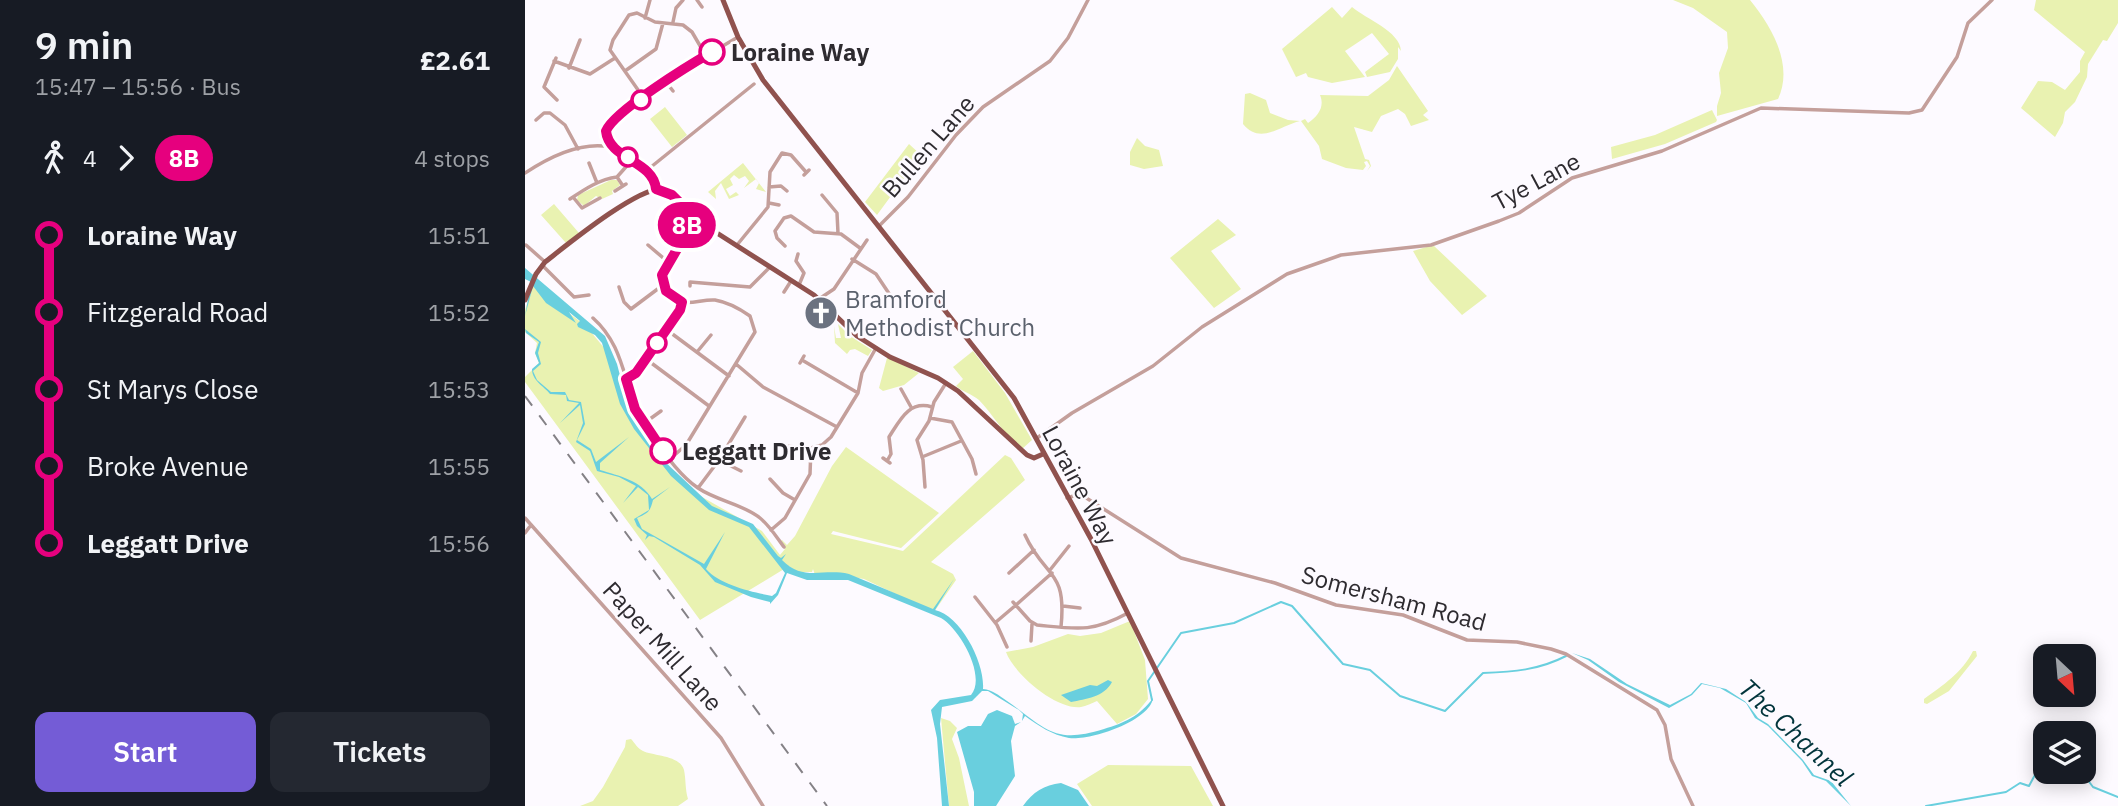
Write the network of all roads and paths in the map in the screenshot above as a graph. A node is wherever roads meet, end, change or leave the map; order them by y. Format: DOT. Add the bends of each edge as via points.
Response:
graph roads {
  1 [pos="650,0"];
  2 [pos="683,0"];
  3 [pos="697,0"];
  4 [pos="723,0"];
  5 [pos="1088,0"];
  6 [pos="1992,0"];
  7 [pos="702,7"];
  8 [pos="645,18"];
  9 [pos="673,22"];
  10 [pos="663,23"];
  11 [pos="738,37"];
  12 [pos="580,40"];
  13 [pos="706,55"];
  14 [pos="615,58"];
  15 [pos="569,68"];
  16 [pos="625,71"];
  17 [pos="666,82"];
  18 [pos="752,87"];
  19 [pos="673,90"];
  20 [pos="643,98"];
  21 [pos="557,100"];
  22 [pos="537,120"];
  23 [pos="606,134"];
  24 [pos="600,145"];
  25 [pos="613,147"];
  26 [pos="578,149"];
  27 [pos="632,160"];
  28 [pos="589,163"];
  29 [pos="646,171"];
  30 [pos="525,173"];
  31 [pos="806,173"];
  32 [pos="617,177"];
  33 [pos="597,183"];
  34 [pos="769,187"];
  35 [pos="656,189"];
  36 [pos="615,191"];
  37 [pos="787,191"];
  38 [pos="822,195"];
  39 [pos="600,198"];
  40 [pos="769,203"];
  41 [pos="779,205"];
  42 [pos="694,217"];
  43 [pos="879,226"];
  44 [pos="838,233"];
  45 [pos="867,240"];
  46 [pos="649,244"];
  47 [pos="526,245"];
  48 [pos="737,245"];
  49 [pos="785,246"];
  50 [pos="860,248"];
  51 [pos="798,254"];
  52 [pos="852,259"];
  53 [pos="668,262"];
  54 [pos="543,264"];
  55 [pos="770,267"];
  56 [pos="791,281"];
  57 [pos="663,285"];
  58 [pos="799,285"];
  59 [pos="690,286"];
  60 [pos="619,287"];
  61 [pos="784,292"];
  62 [pos="890,295"];
  63 [pos="587,297"];
  64 [pos="820,299"];
  65 [pos="525,300"];
  66 [pos="682,302"];
  67 [pos="631,309"];
  68 [pos="634,314"];
  69 [pos="593,318"];
  70 [pos="667,330"];
  71 [pos="711,335"];
  72 [pos="876,348"];
  73 [pos="697,352"];
  74 [pos="646,359"];
  75 [pos="802,360"];
  76 [pos="736,364"];
  77 [pos="729,376"];
  78 [pos="626,379"];
  79 [pos="946,383"];
  80 [pos="901,389"];
  81 [pos="858,393"];
  82 [pos="709,405"];
  83 [pos="911,407"];
  84 [pos="933,407"];
  85 [pos="661,411"];
  86 [pos="745,416"];
  87 [pos="930,418"];
  88 [pos="643,424"];
  89 [pos="837,427"];
  90 [pos="1035,439"];
  91 [pos="961,441"];
  92 [pos="783,446"];
  93 [pos="811,448"];
  94 [pos="1043,454"];
  95 [pos="922,457"];
  96 [pos="670,459"];
  97 [pos="719,460"];
  98 [pos="887,461"];
  99 [pos="741,471"];
  100 [pos="976,474"];
  101 [pos="770,479"];
  102 [pos="925,487"];
  103 [pos="698,488"];
  104 [pos="1067,498"];
  105 [pos="795,500"];
  106 [pos="525,518"];
  107 [pos="531,525"];
  108 [pos="771,530"];
  109 [pos="525,533"];
  110 [pos="1025,535"];
  111 [pos="1069,546"];
  112 [pos="784,547"];
  113 [pos="1034,550"];
  114 [pos="1051,572"];
  115 [pos="1009,573"];
  116 [pos="975,597"];
  117 [pos="1015,604"];
  118 [pos="1063,606"];
  119 [pos="1080,608"];
  120 [pos="1128,613"];
  121 [pos="996,623"];
  122 [pos="1033,624"];
  123 [pos="1061,627"];
  124 [pos="1031,641"];
  125 [pos="1007,647"];
  126 [pos="763,806"];
  127 [pos="1223,806"];
  128 [pos="1693,806"];
  1 -- 8 [label="street"];
  2 -- 9 [label="street"];
  3 -- 7 [label="street"];
  4 -- 11 [label="main road, Loraine Way"];
  5 -- 43 [label="street, Bullen Lane" via="1054,57 983,107"];
  6 -- 90 [label="street, Tye Lane" via="1968,23 1957,57 1922,110 1761,108 1662,151 1572,178 1509,218 1431,245 1341,255 1287,274 1202,327 1153,366"];
  8 -- 10 [label="street"];
  8 -- 14 [label="street" via="633,13 625,18 611,45"];
  9 -- 10 [label="street"];
  9 -- 13 [label="street" via="690,30"];
  10 -- 16 [label="street" via="656,49"];
  11 -- 13 [label="street"];
  11 -- 43 [label="main road, Loraine Way" via="773,94"];
  12 -- 15 [label="street"];
  13 -- 17 [label="street"];
  14 -- 15 [label="street" via="593,73"];
  14 -- 16 [label="street"];
  15 -- 21 [label="street" via="555,60 544,87"];
  16 -- 20 [label="street"];
  17 -- 19 [label="street"];
  17 -- 20 [label="street"];
  18 -- 29 [label="street"];
  20 -- 23 [label="street" via="612,122"];
  22 -- 26 [label="street" via="550,113 565,125"];
  23 -- 24 [label="street"];
  23 -- 25 [label="street"];
  24 -- 25 [label="street"];
  24 -- 26 [label="street"];
  25 -- 27 [label="street"];
  26 -- 30 [label="street"];
  27 -- 29 [label="street"];
  27 -- 32 [label="street"];
  28 -- 33 [label="street"];
  29 -- 35 [label="street" via="654,178"];
  31 -- 34 [label="street" via="784,151 771,170"];
  32 -- 33 [label="street"];
  32 -- 36 [label="street" via="625,185"];
  33 -- 39 [label="street" via="572,198 582,208"];
  34 -- 37 [label="street" via="781,186"];
  34 -- 40 [label="street"];
  35 -- 42 [label="main road" via="672,195"];
  35 -- 54 [label="main road" via="598,223"];
  38 -- 44 [label="street" via="837,213"];
  40 -- 41 [label="street"];
  40 -- 48 [label="street"];
  42 -- 48 [label="main road"];
  42 -- 53 [label="street"];
  43 -- 90 [label="main road, Loraine Way" via="987,360"];
  44 -- 49 [label="street" via="816,232 787,216 775,232"];
  44 -- 50 [label="street"];
  45 -- 50 [label="street"];
  46 -- 53 [label="street"];
  47 -- 54 [label="street"];
  48 -- 55 [label="main road"];
  50 -- 52 [label="street"];
  51 -- 58 [label="street" via="796,261 803,264 804,273"];
  52 -- 62 [label="street" via="876,274"];
  52 -- 64 [label="street" via="834,289"];
  53 -- 57 [label="street"];
  54 -- 63 [label="street" via="571,295"];
  54 -- 65 [label="main road"];
  55 -- 56 [label="main road"];
  55 -- 59 [label="street" via="750,287 703,282 690,282"];
  56 -- 58 [label="main road"];
  56 -- 61 [label="street"];
  57 -- 66 [label="street"];
  57 -- 67 [label="street"];
  58 -- 64 [label="main road"];
  60 -- 67 [label="street"];
  64 -- 72 [label="main road" via="845,326"];
  66 -- 70 [label="street"];
  66 -- 76 [label="street" via="718,301 750,316 755,332"];
  67 -- 68 [label="street"];
  69 -- 78 [label="street" via="615,344"];
  70 -- 73 [label="street"];
  70 -- 74 [label="street"];
  71 -- 73 [label="street"];
  72 -- 79 [label="main road"];
  72 -- 81 [label="street" via="861,375"];
  73 -- 77 [label="street"];
  74 -- 78 [label="street" via="634,376"];
  74 -- 82 [label="street"];
  75 -- 81 [label="street"];
  76 -- 77 [label="street"];
  76 -- 89 [label="street" via="763,387"];
  77 -- 82 [label="street"];
  78 -- 88 [label="street"];
  79 -- 84 [label="street"];
  79 -- 94 [label="main road" via="1027,455"];
  80 -- 83 [label="street"];
  81 -- 89 [label="street"];
  82 -- 96 [label="street" via="686,445"];
  83 -- 84 [label="street"];
  83 -- 98 [label="street" via="889,437"];
  84 -- 87 [label="street"];
  85 -- 88 [label="street"];
  86 -- 97 [label="street"];
  87 -- 91 [label="street" via="951,421"];
  87 -- 95 [label="street" via="918,440"];
  88 -- 96 [label="street"];
  89 -- 93 [label="street" via="827,442"];
  90 -- 94 [label="main road, Loraine Way"];
  91 -- 95 [label="street"];
  91 -- 100 [label="street"];
  92 -- 93 [label="street"];
  93 -- 105 [label="street" via="811,471"];
  94 -- 104 [label="main road, Loraine Way"];
  95 -- 102 [label="street"];
  96 -- 103 [label="street"];
  97 -- 99 [label="street"];
  97 -- 103 [label="street"];
  101 -- 105 [label="street"];
  103 -- 108 [label="street" via="757,515"];
  104 -- 120 [label="main road, Loraine Way"];
  104 -- 128 [label="street, Somersham Road" via="1080,494 1181,558 1275,583 1336,606 1403,615 1467,640 1535,645 1566,654 1657,710 1665,725 1671,759"];
  105 -- 108 [label="street" via="784,520"];
  106 -- 107 [label="street, Paper Mill Lane"];
  107 -- 109 [label="street"];
  107 -- 126 [label="street, Paper Mill Lane" via="721,738"];
  108 -- 112 [label="street"];
  110 -- 113 [label="street"];
  111 -- 114 [label="street"];
  113 -- 114 [label="street"];
  113 -- 115 [label="street"];
  114 -- 117 [label="street"];
  114 -- 118 [label="street" via="1061,587"];
  116 -- 121 [label="street"];
  117 -- 121 [label="street"];
  117 -- 122 [label="street"];
  118 -- 119 [label="street"];
  118 -- 123 [label="street"];
  120 -- 123 [label="street" via="1094,628"];
  120 -- 127 [label="main road, Loraine Way"];
  121 -- 125 [label="street" via="1006,634"];
  122 -- 123 [label="street"];
  122 -- 124 [label="street"];
}
